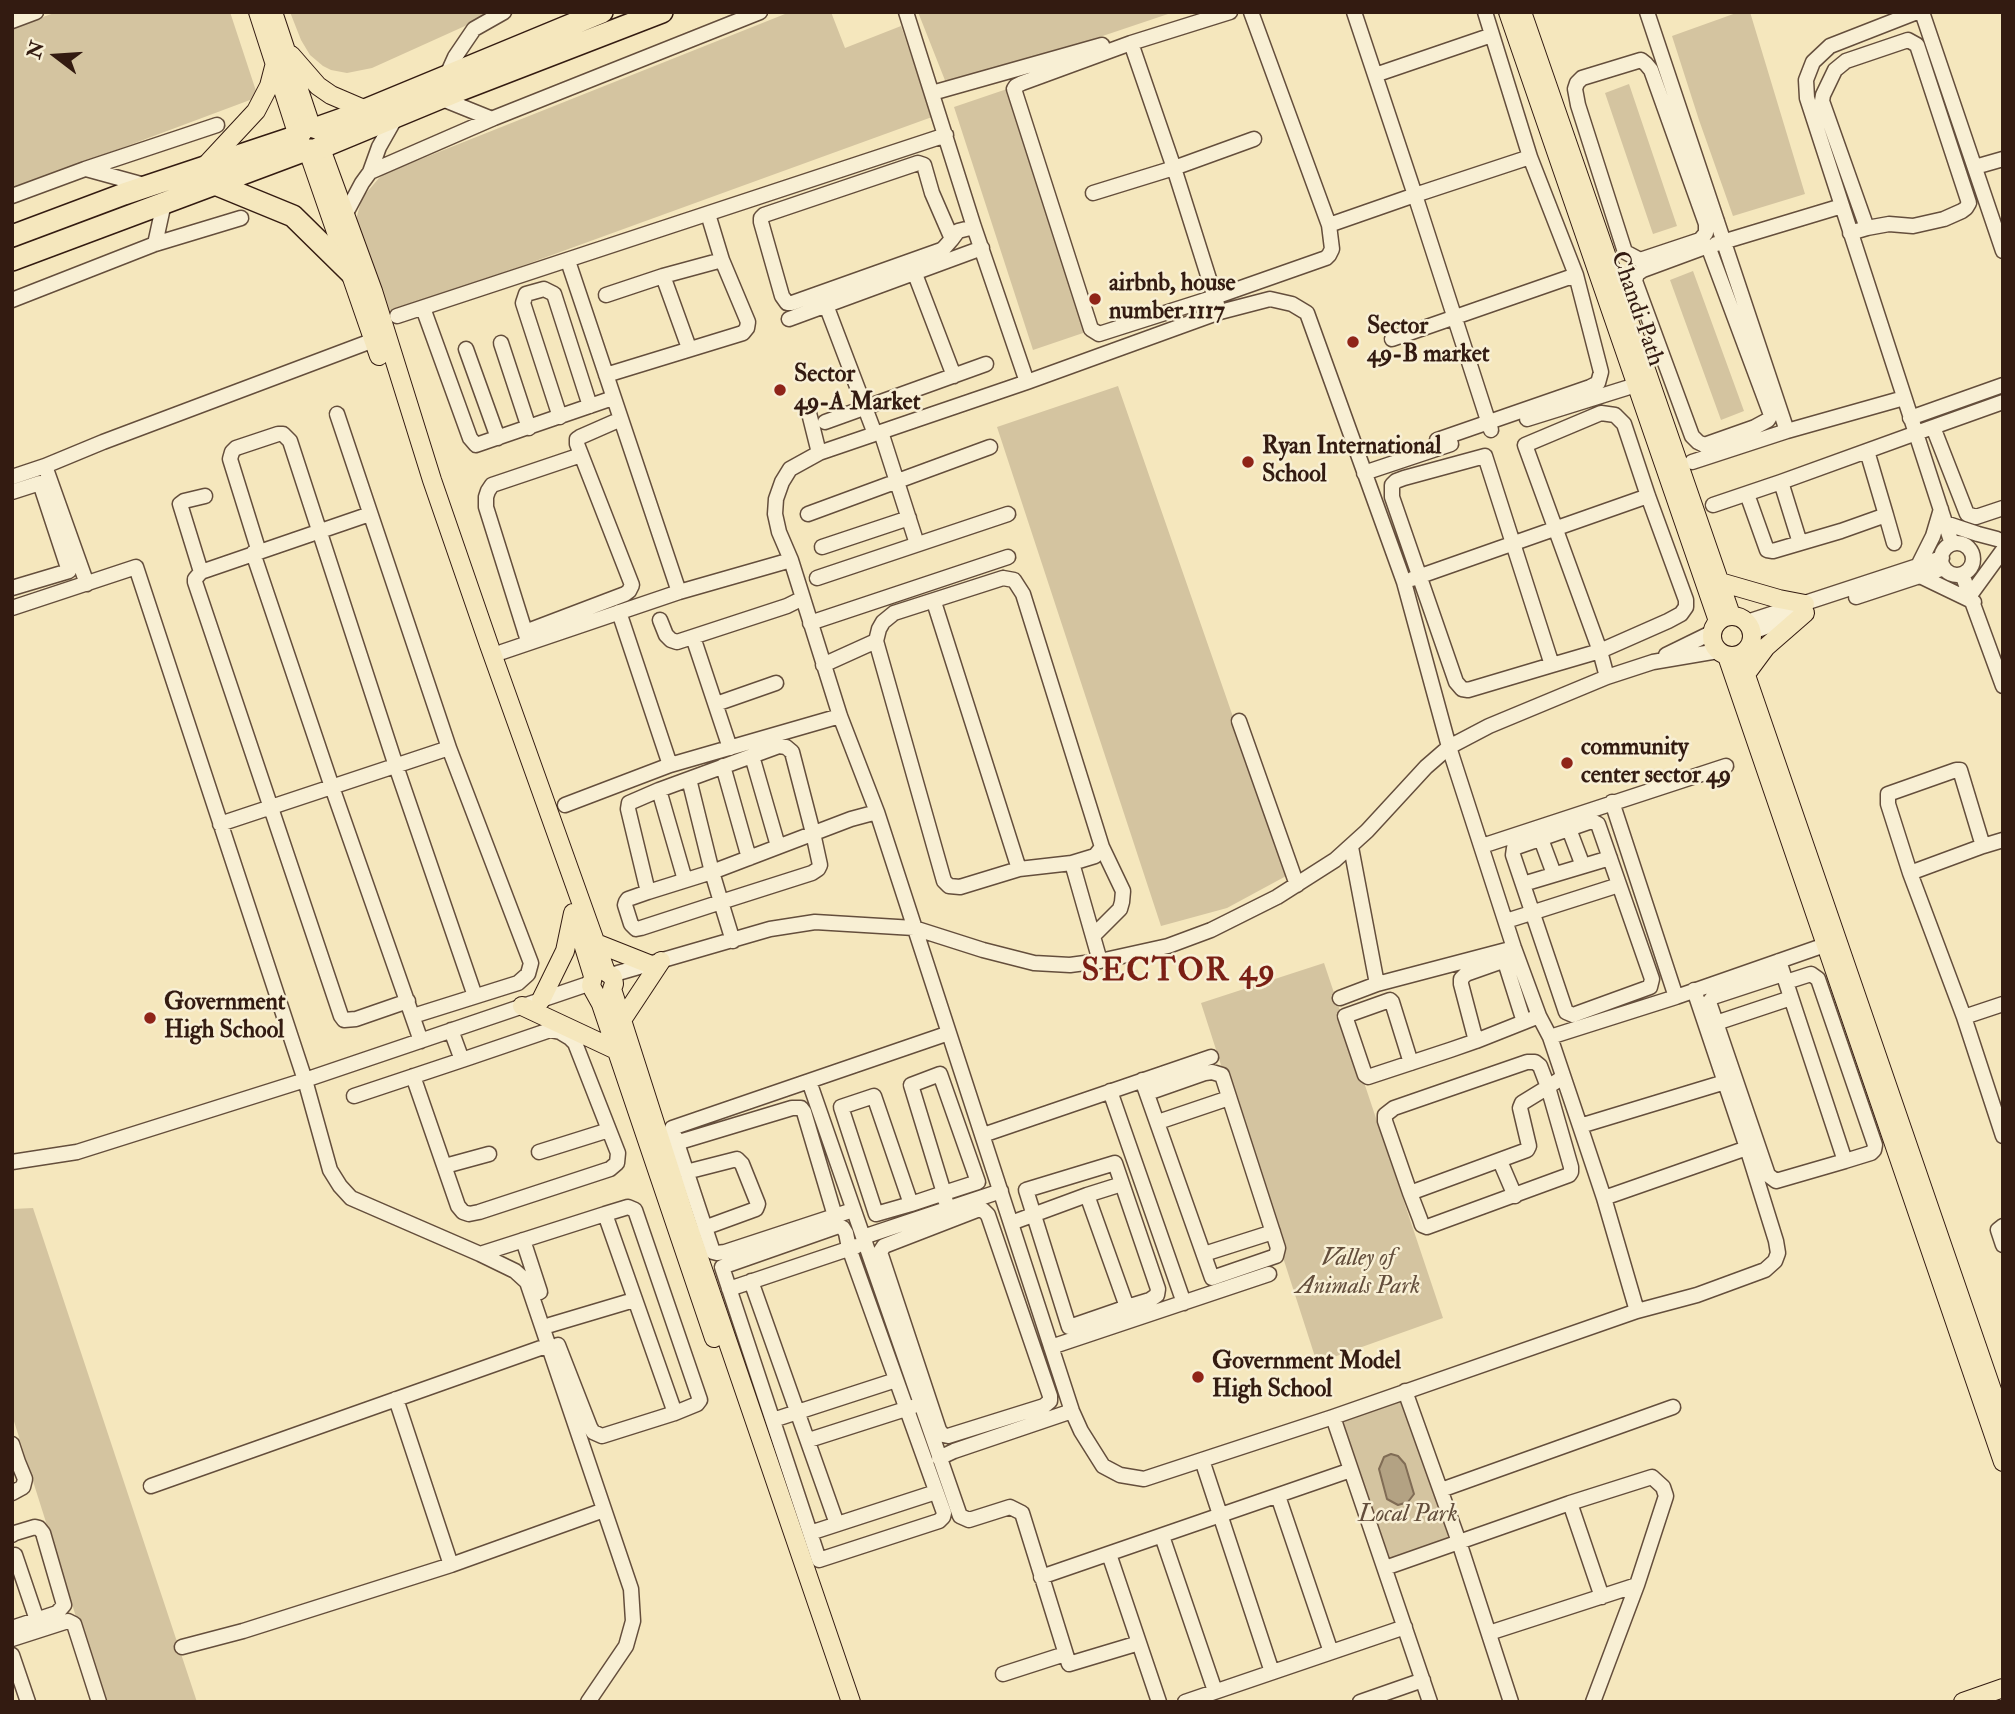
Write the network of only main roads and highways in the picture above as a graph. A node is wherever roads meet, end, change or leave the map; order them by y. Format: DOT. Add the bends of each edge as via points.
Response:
graph roads {
  1 [pos="258,12"];
  2 [pos="272,12"];
  3 [pos="602,12"];
  4 [pos="662,12"];
  5 [pos="1508,12"];
  6 [pos="1521,12"];
  7 [pos="284,47"];
  8 [pos="275,63"];
  9 [pos="366,110"];
  10 [pos="310,139"];
  11 [pos="209,176"];
  12 [pos="12,236"];
  13 [pos="12,260"];
  14 [pos="351,274"];
  15 [pos="1720,582"];
  16 [pos="1732,625"];
  17 [pos="1728,654"];
  18 [pos="1746,674"];
  19 [pos="573,912"];
  20 [pos="596,943"];
  21 [pos="601,981"];
  22 [pos="541,1000"];
  23 [pos="522,1006"];
  24 [pos="622,1020"];
  25 [pos="616,1050"];
  26 [pos="2003,1422"];
  27 [pos="2003,1462"];
  28 [pos="2003,1688"];
  29 [pos="839,1702"];
  30 [pos="850,1702"];
  31 [pos="1963,1702"];
  1 -- 8 [label="main road"];
  2 -- 7 [label="main road"];
  3 -- 9 [label="highway"];
  4 -- 10 [label="highway" via="397,116"];
  5 -- 16 [label="main road, Chandi Path" via="1636,385"];
  6 -- 15 [label="main road, Chandi Path"];
  7 -- 9 [label="main road" via="318,86"];
  7 -- 10 [label="main road"];
  8 -- 10 [label="main road"];
  8 -- 11 [label="main road" via="256,111"];
  9 -- 10 [label="highway"];
  10 -- 11 [label="highway"];
  10 -- 14 [label="main road"];
  10 -- 20 [label="main road" via="373,291 440,505"];
  11 -- 12 [label="highway" via="148,186"];
  11 -- 13 [label="highway" via="164,202"];
  11 -- 14 [label="highway" via="293,216"];
  14 -- 19 [label="main road"];
  15 -- 16 [label="main road, Chandi Path"];
  15 -- 18 [label="main road" via="1811,606 1766,647"];
  16 -- 17 [label="main road" via="1713,643"];
  16 -- 17 [label="main road" via="1750,646"];
  17 -- 18 [label="main road"];
  17 -- 27 [label="main road"];
  18 -- 26 [label="main road"];
  19 -- 21 [label="main road"];
  19 -- 22 [label="main road" via="565,951"];
  20 -- 21 [label="main road"];
  20 -- 24 [label="main road" via="655,962"];
  21 -- 24 [label="main road"];
  21 -- 25 [label="main road"];
  23 -- 25 [label="main road"];
  24 -- 30 [label="main road"];
  25 -- 29 [label="main road"];
  28 -- 31 [label="main road"];
}
